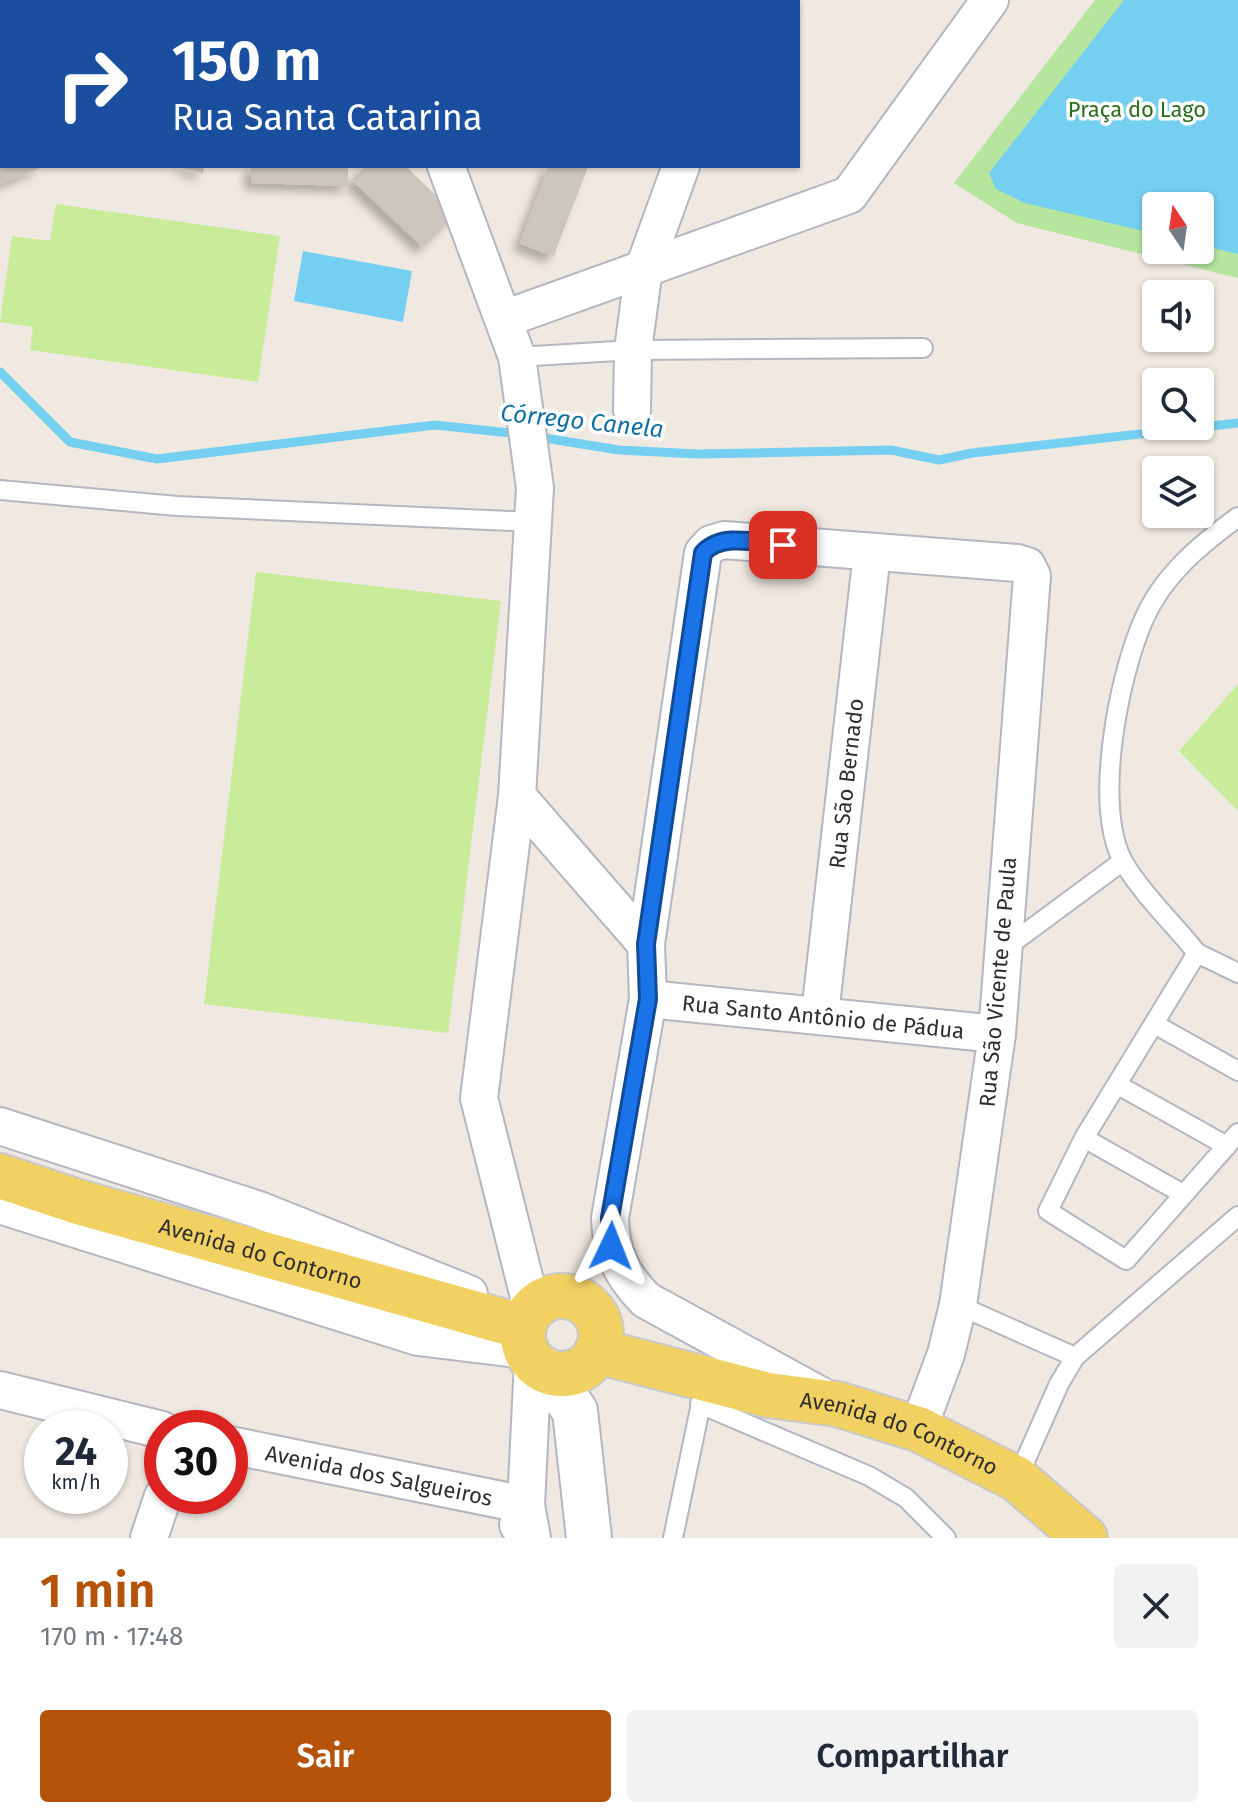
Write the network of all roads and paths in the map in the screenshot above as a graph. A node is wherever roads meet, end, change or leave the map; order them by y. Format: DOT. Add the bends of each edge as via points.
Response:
graph roads {
  1 [pos="990,0"];
  2 [pos="447,168"];
  3 [pos="680,168"];
  4 [pos="644,268"];
  5 [pos="504,319"];
  6 [pos="923,348"];
  7 [pos="633,350"];
  8 [pos="517,357"];
  9 [pos="632,410"];
  10 [pos="0,490"];
  11 [pos="534,505"];
  12 [pos="1238,517"];
  13 [pos="872,553"];
  14 [pos="517,796"];
  15 [pos="1123,861"];
  16 [pos="646,944"];
  17 [pos="1002,950"];
  18 [pos="1197,953"];
  19 [pos="1238,973"];
  20 [pos="648,999"];
  21 [pos="820,1014"];
  22 [pos="1156,1025"];
  23 [pos="997,1034"];
  24 [pos="1238,1071"];
  25 [pos="1118,1085"];
  26 [pos="0,1126"];
  27 [pos="1084,1138"];
  28 [pos="1232,1139"];
  29 [pos="0,1176"];
  30 [pos="1183,1194"];
  31 [pos="0,1205"];
  32 [pos="1238,1216"];
  33 [pos="958,1305"];
  34 [pos="531,1339"];
  35 [pos="597,1351"];
  36 [pos="1075,1357"];
  37 [pos="0,1390"];
  38 [pos="703,1392"];
  39 [pos="837,1404"];
  40 [pos="144,1426"];
  41 [pos="918,1429"];
  42 [pos="248,1450"];
  43 [pos="1017,1479"];
  44 [pos="157,1514"];
  45 [pos="529,1522"];
  46 [pos="149,1538"];
  47 [pos="513,1538"];
  48 [pos="589,1538"];
  49 [pos="673,1538"];
  50 [pos="946,1538"];
  51 [pos="1085,1538"];
  1 -- 4 [label="street" via="849,195"];
  2 -- 5 [label="street"];
  3 -- 4 [label="street"];
  4 -- 5 [label="street"];
  4 -- 7 [label="street"];
  5 -- 8 [label="street"];
  6 -- 7 [label="lane"];
  7 -- 8 [label="lane"];
  7 -- 9 [label="street"];
  8 -- 11 [label="street"];
  10 -- 11 [label="lane" via="177,506"];
  11 -- 14 [label="street"];
  12 -- 15 [label="lane" via="1172,575 1144,618 1107,782"];
  13 -- 16 [label="street" via="724,540 703,553"];
  13 -- 17 [label="street, Rua São Vicente de Paula" via="1017,563 1027,566 1032,576"];
  13 -- 21 [label="street, Rua São Bernado"];
  14 -- 16 [label="street"];
  14 -- 34 [label="street" via="479,1098"];
  15 -- 17 [label="lane"];
  15 -- 18 [label="lane"];
  16 -- 20 [label="street"];
  17 -- 23 [label="street, Rua São Vicente de Paula"];
  18 -- 19 [label="lane"];
  18 -- 22 [label="lane"];
  20 -- 21 [label="street, Rua Santo Antônio de Pádua"];
  20 -- 39 [label="street" via="610,1218 611,1246 625,1279 646,1300"];
  21 -- 23 [label="street, Rua Santo Antônio de Pádua"];
  22 -- 24 [label="lane"];
  22 -- 25 [label="lane"];
  23 -- 33 [label="street, Rua São Vicente de Paula"];
  25 -- 27 [label="lane"];
  25 -- 28 [label="lane"];
  26 -- 34 [label="street" via="259,1210"];
  27 -- 30 [label="lane"];
  27 -- 30 [label="lane" via="1048,1211 1126,1260"];
  28 -- 30 [label="lane"];
  29 -- 34 [label="main road, Avenida do Contorno"];
  31 -- 34 [label="street" via="418,1337"];
  32 -- 36 [label="lane"];
  33 -- 36 [label="lane"];
  33 -- 41 [label="street, Rua São Vicente de Paula"];
  34 -- 35 [label="main road" via="576,1371"];
  34 -- 35 [label="main road" via="546,1299 562,1296 578,1299 597,1318"];
  34 -- 45 [label="street"];
  34 -- 48 [label="street" via="575,1411"];
  35 -- 38 [label="main road, Avenida do Contorno"];
  36 -- 43 [label="lane"];
  37 -- 40 [label="street"];
  38 -- 39 [label="main road, Avenida do Contorno"];
  38 -- 49 [label="lane"];
  38 -- 50 [label="lane" via="906,1498"];
  39 -- 41 [label="main road, Avenida do Contorno"];
  41 -- 43 [label="main road, Avenida do Contorno"];
  42 -- 45 [label="street, Avenida dos Salgueiros"];
  43 -- 51 [label="main road, Avenida do Contorno"];
  44 -- 46 [label="street"];
  45 -- 47 [label="street"];
}
